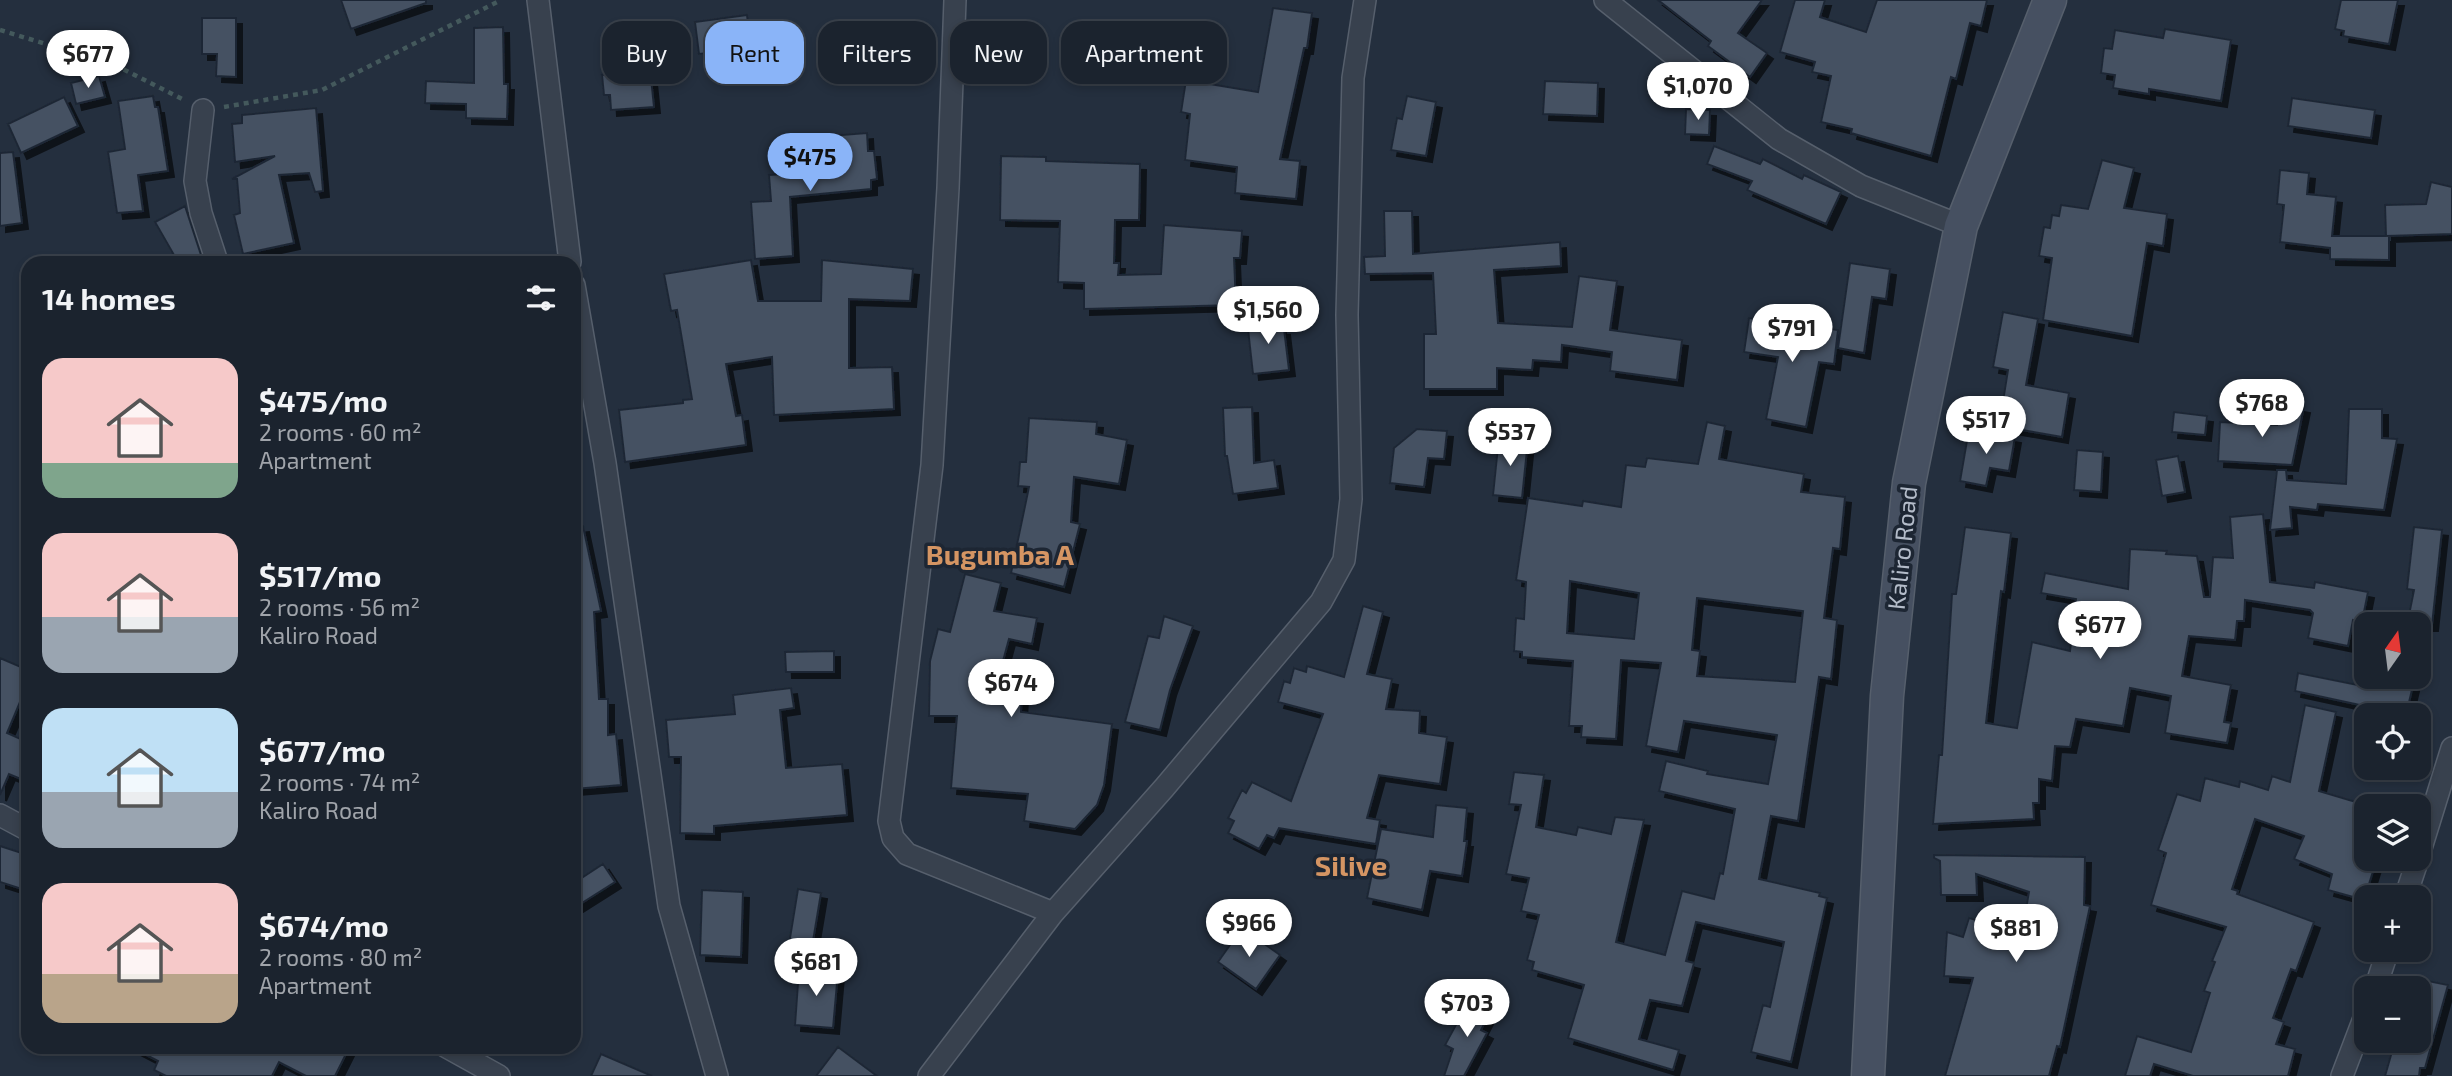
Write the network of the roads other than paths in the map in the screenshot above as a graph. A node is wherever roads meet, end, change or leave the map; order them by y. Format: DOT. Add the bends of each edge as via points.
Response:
graph roads {
  1 [pos="538,0"];
  2 [pos="955,0"];
  3 [pos="1365,0"];
  4 [pos="1605,0"];
  5 [pos="2050,0"];
  6 [pos="203,110"];
  7 [pos="1961,226"];
  8 [pos="215,256"];
  9 [pos="569,256"];
  10 [pos="581,326"];
  11 [pos="2452,748"];
  12 [pos="0,815"];
  13 [pos="2431,817"];
  14 [pos="21,826"];
  15 [pos="1053,912"];
  16 [pos="2354,1044"];
  17 [pos="459,1054"];
  18 [pos="499,1076"];
  19 [pos="717,1076"];
  20 [pos="929,1076"];
  21 [pos="1868,1076"];
  22 [pos="2342,1076"];
  1 -- 9 [label="street"];
  2 -- 15 [label="street" via="932,465 889,821 893,838 907,854"];
  3 -- 15 [label="street" via="1353,78 1347,315 1351,499 1344,560 1321,602"];
  4 -- 7 [label="street" via="1779,139 1861,186"];
  5 -- 7 [label="main road, Kaliro Road"];
  6 -- 8 [label="street" via="195,181"];
  7 -- 21 [label="main road, Kaliro Road" via="1909,482 1887,696"];
  10 -- 19 [label="street" via="669,906"];
  11 -- 13 [label="street"];
  12 -- 14 [label="street"];
  15 -- 20 [label="street"];
  16 -- 22 [label="street"];
  17 -- 18 [label="street"];
}
